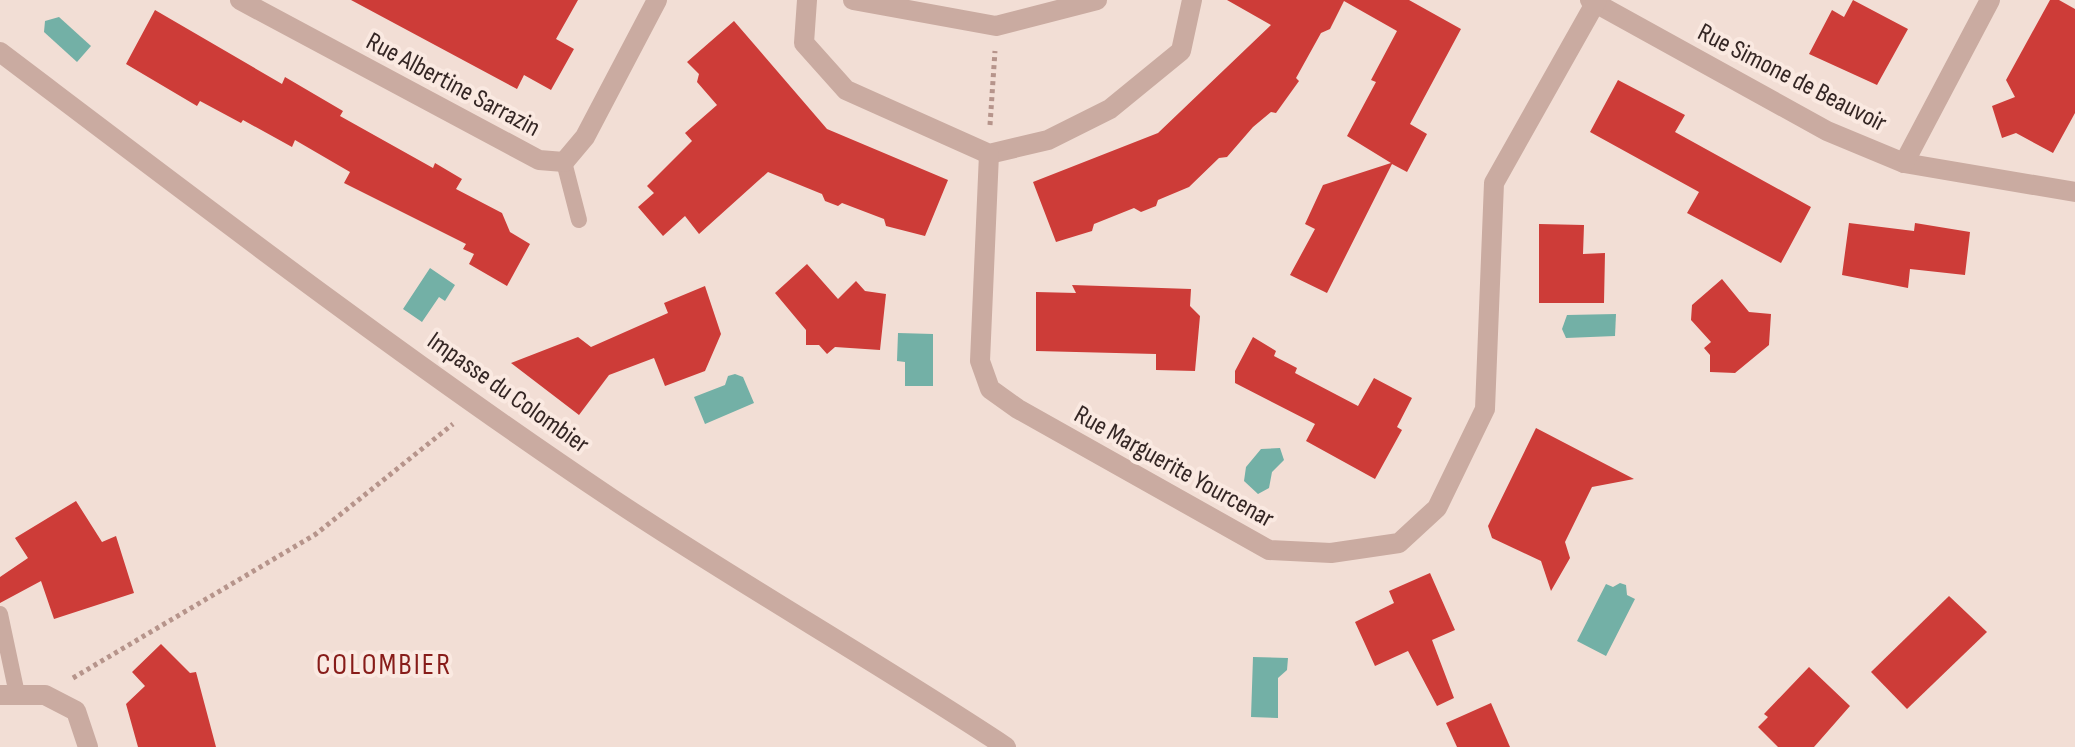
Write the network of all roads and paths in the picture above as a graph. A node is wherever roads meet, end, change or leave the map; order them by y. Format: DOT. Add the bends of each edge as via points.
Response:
graph roads {
  1 [pos="240,0"];
  2 [pos="657,0"];
  3 [pos="807,0"];
  4 [pos="853,0"];
  5 [pos="1097,0"];
  6 [pos="1192,0"];
  7 [pos="1990,0"];
  8 [pos="1594,1"];
  9 [pos="996,26"];
  10 [pos="0,52"];
  11 [pos="989,154"];
  12 [pos="564,162"];
  13 [pos="1904,163"];
  14 [pos="2075,192"];
  15 [pos="579,220"];
  16 [pos="477,404"];
  17 [pos="0,614"];
  18 [pos="8,694"];
  19 [pos="45,695"];
  20 [pos="88,747"];
  21 [pos="1006,747"];
  1 -- 12 [label="street, Rue Albertine Sarrazin" via="539,160"];
  2 -- 12 [label="street, Rue Albertine Sarrazin" via="585,137"];
  3 -- 11 [label="street" via="804,43 846,90"];
  4 -- 9 [label="street"];
  5 -- 9 [label="street"];
  6 -- 11 [label="street" via="1181,51 1110,109 1048,140"];
  7 -- 13 [label="street"];
  8 -- 11 [label="street, Rue Marguerite Yourcenar" via="1494,183 1485,409 1437,508 1399,543 1331,553 1269,550 990,389 980,361"];
  8 -- 13 [label="street, Rue Simone de Beauvoir" via="1827,131"];
  9 -- 11 [label="path"];
  10 -- 16 [label="street, Impasse du Colombier"];
  12 -- 15 [label="lane"];
  13 -- 14 [label="street, Rue Simone de Beauvoir"];
  16 -- 19 [label="path" via="316,534"];
  16 -- 21 [label="street, Impasse du Colombier" via="613,499"];
  17 -- 18 [label="lane"];
  18 -- 19 [label="street"];
  19 -- 20 [label="street" via="76,711"];
}
